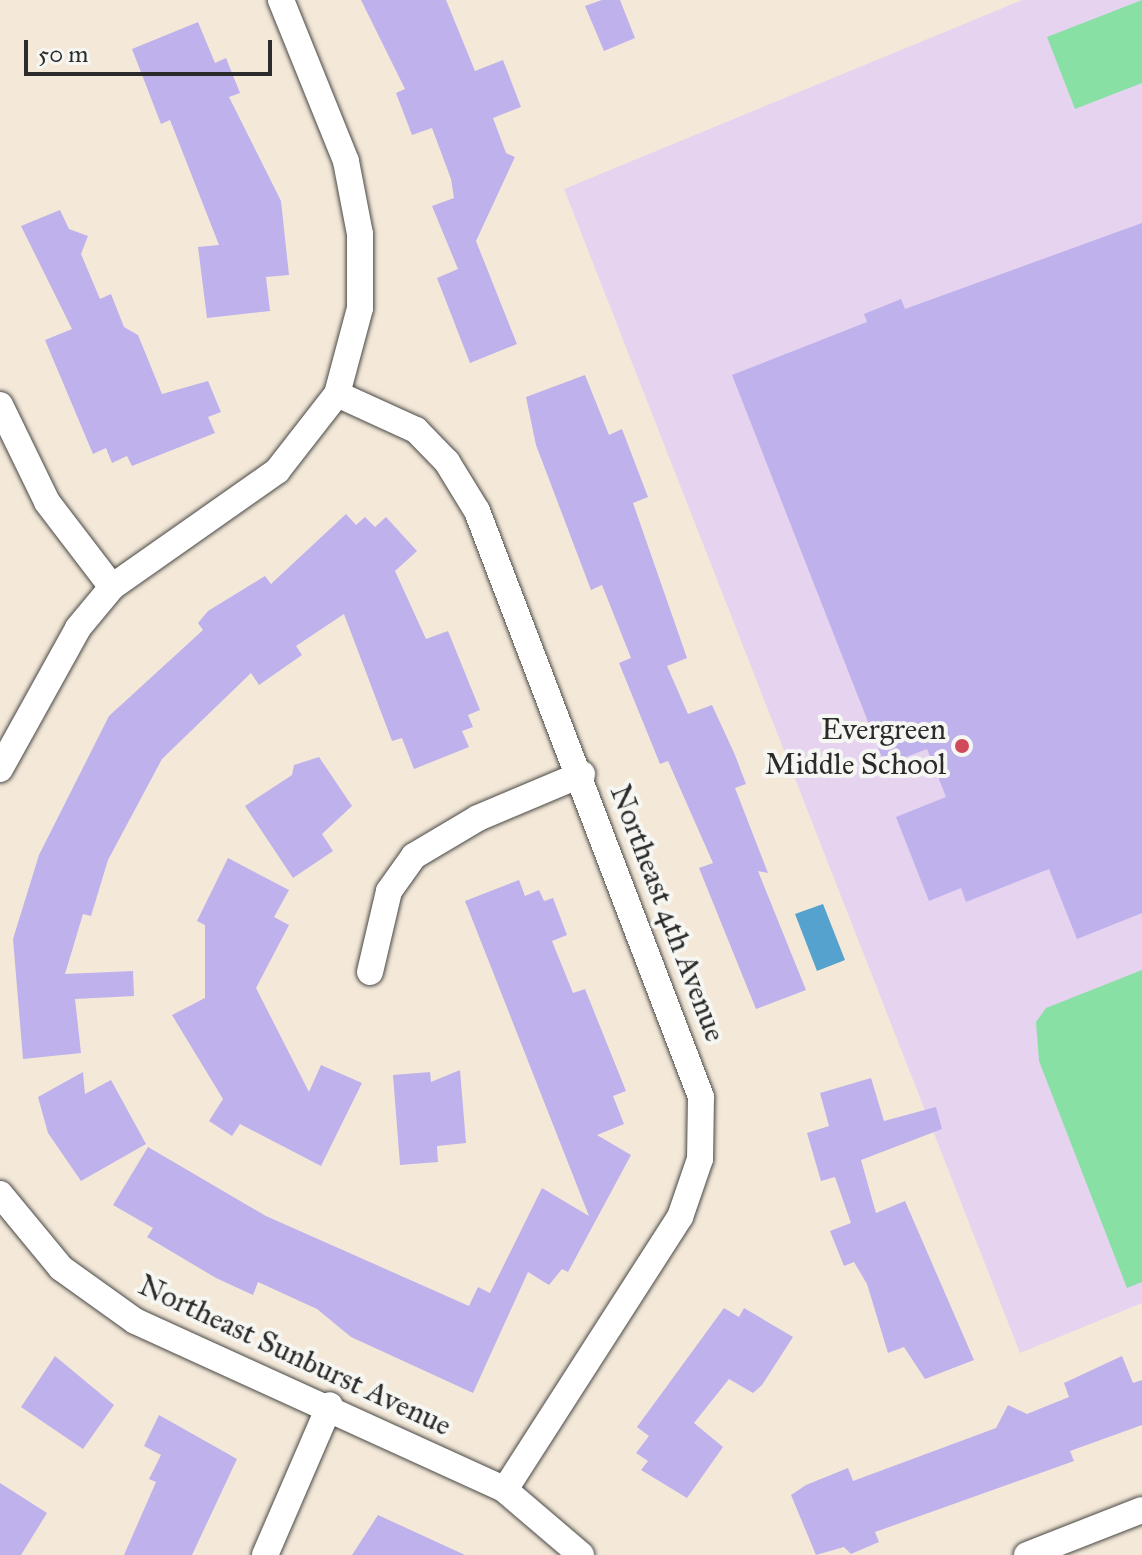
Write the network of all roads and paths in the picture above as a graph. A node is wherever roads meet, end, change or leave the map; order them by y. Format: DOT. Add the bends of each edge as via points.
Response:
graph roads {
  1 [pos="281,0"];
  2 [pos="337,394"];
  3 [pos="0,405"];
  4 [pos="112,587"];
  5 [pos="0,769"];
  6 [pos="582,774"];
  7 [pos="370,972"];
  8 [pos="0,1194"];
  9 [pos="330,1405"];
  10 [pos="505,1490"];
  11 [pos="1142,1510"];
  12 [pos="265,1555"];
  13 [pos="581,1555"];
  14 [pos="1027,1555"];
  1 -- 2 [label="street" via="346,161 360,234 360,308"];
  2 -- 4 [label="street" via="277,471"];
  2 -- 6 [label="street, Northeast 4th Avenue" via="416,430 447,462 477,511"];
  3 -- 4 [label="street" via="47,502"];
  4 -- 5 [label="street" via="78,628"];
  6 -- 7 [label="street" via="478,818 414,856 389,891"];
  6 -- 10 [label="street, Northeast 4th Avenue" via="697,1080 700,1159 680,1217"];
  8 -- 9 [label="street, Northeast Sunburst Avenue" via="61,1268 135,1321"];
  9 -- 10 [label="street, Northeast Sunburst Avenue"];
  9 -- 12 [label="street"];
  10 -- 13 [label="street, Northeast Sunburst Avenue"];
  11 -- 14 [label="street"];
}
